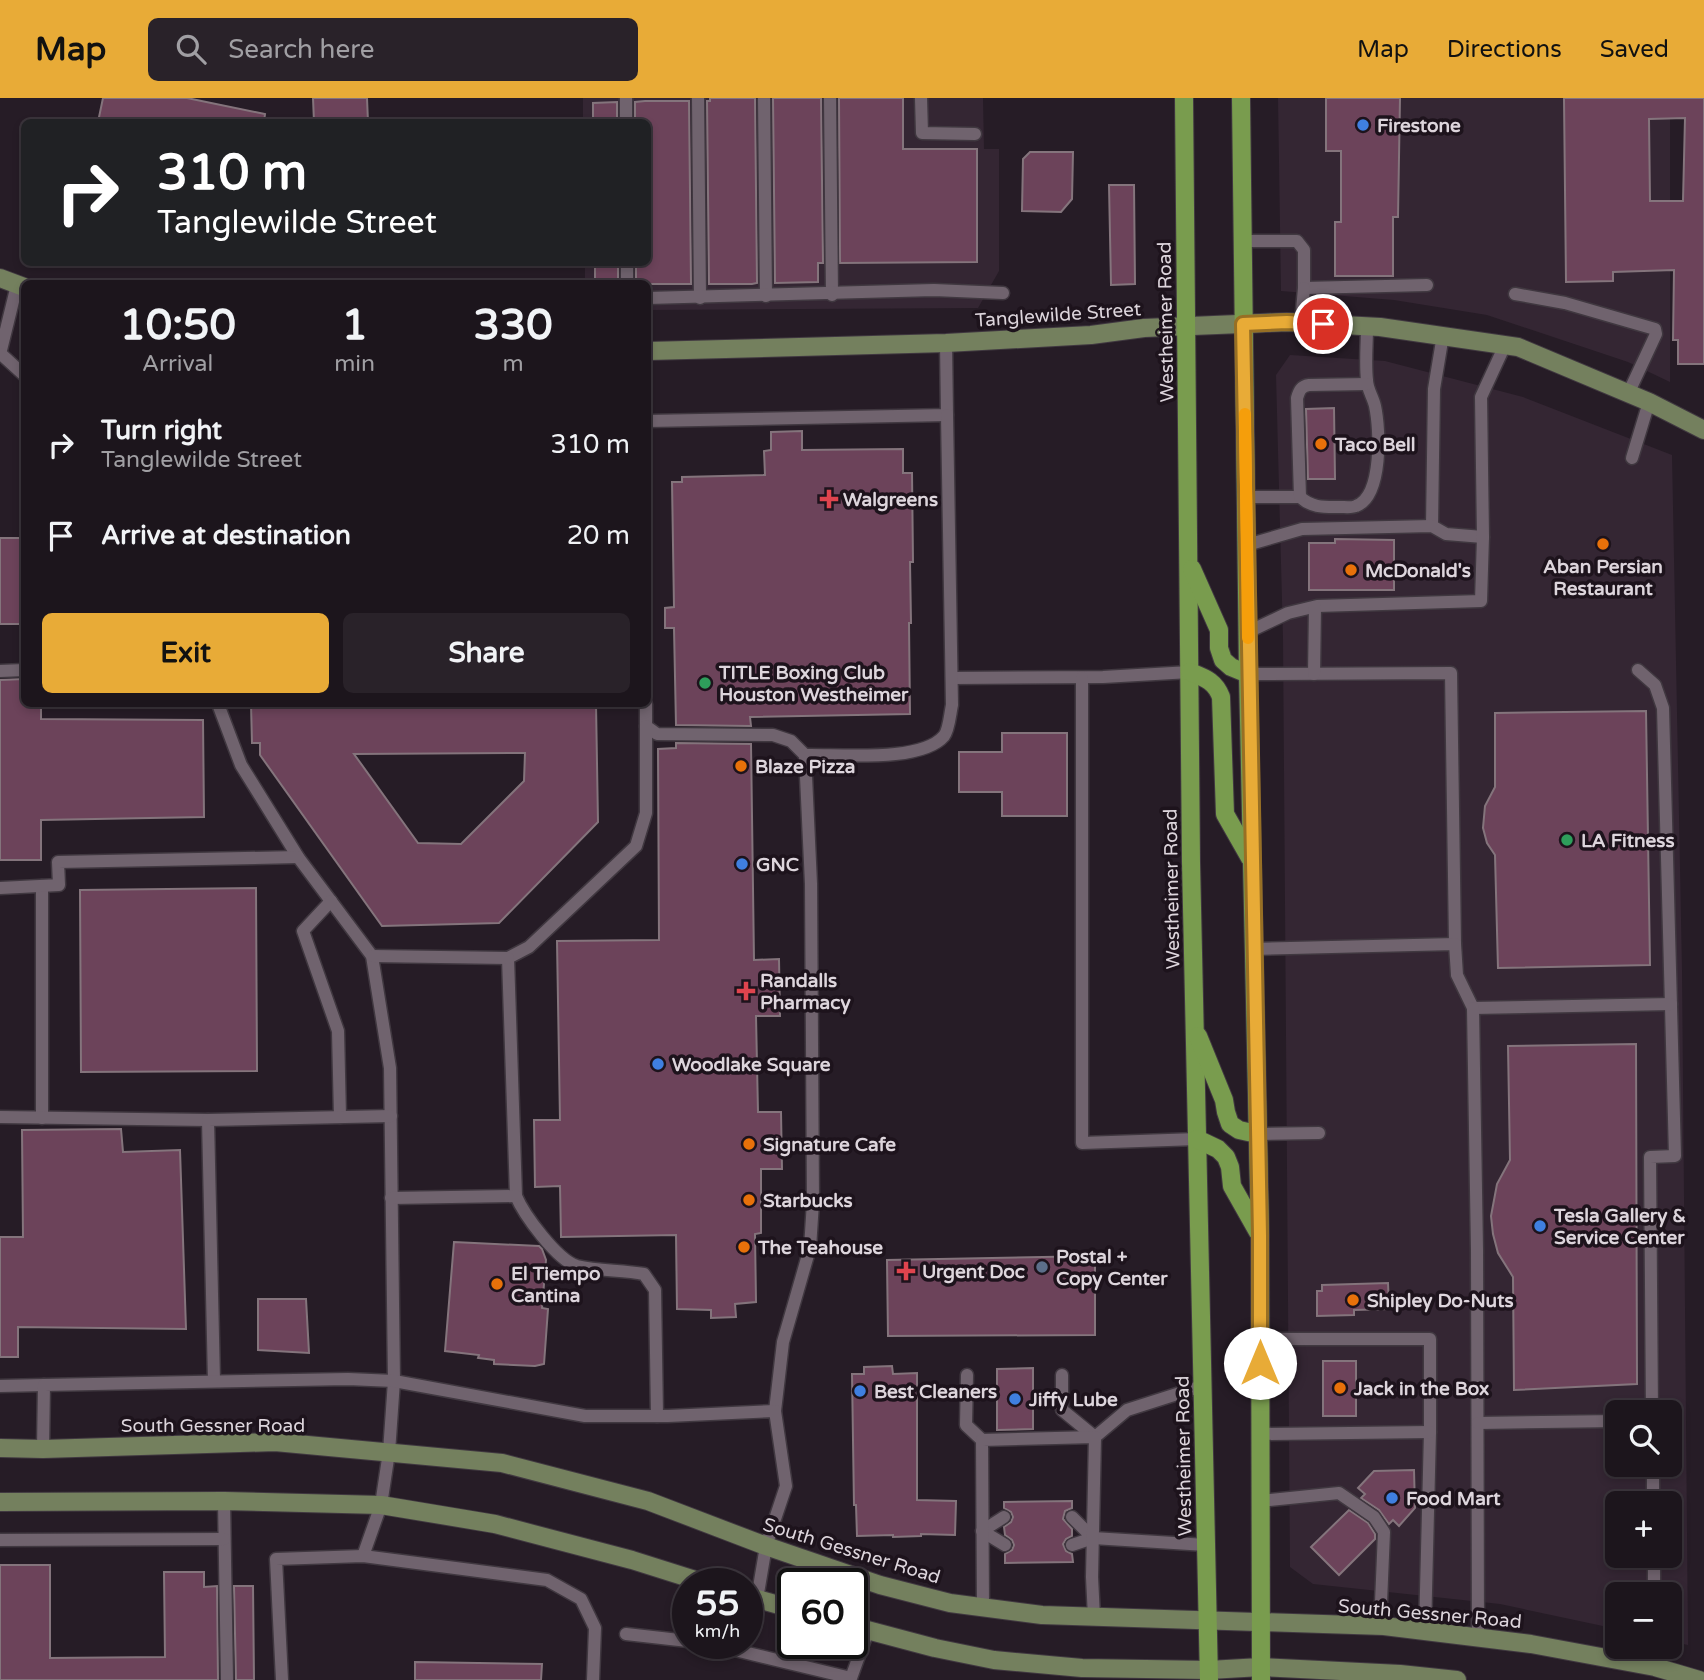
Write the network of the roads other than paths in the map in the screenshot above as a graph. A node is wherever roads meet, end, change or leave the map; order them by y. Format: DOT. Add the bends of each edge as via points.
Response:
graph roads {
  1 [pos="626,98"];
  2 [pos="698,98"];
  3 [pos="764,98"];
  4 [pos="830,98"];
  5 [pos="921,98"];
  6 [pos="1184,98"];
  7 [pos="1241,98"];
  8 [pos="626,119"];
  9 [pos="975,134"];
  10 [pos="1241,242"];
  11 [pos="0,278"];
  12 [pos="1427,285"];
  13 [pos="21,286"];
  14 [pos="1304,288"];
  15 [pos="1003,293"];
  16 [pos="832,295"];
  17 [pos="1515,295"];
  18 [pos="766,296"];
  19 [pos="700,298"];
  20 [pos="651,299"];
  21 [pos="1301,322"];
  22 [pos="1243,324"];
  23 [pos="1186,326"];
  24 [pos="1367,326"];
  25 [pos="1443,335"];
  26 [pos="946,343"];
  27 [pos="1505,345"];
  28 [pos="651,351"];
  29 [pos="1,354"];
  30 [pos="21,372"];
  31 [pos="1367,384"];
  32 [pos="1628,394"];
  33 [pos="1649,402"];
  34 [pos="947,415"];
  35 [pos="651,421"];
  36 [pos="1704,430"];
  37 [pos="1632,458"];
  38 [pos="1246,497"];
  39 [pos="1300,497"];
  40 [pos="1432,526"];
  41 [pos="1483,537"];
  42 [pos="1247,545"];
  43 [pos="1188,559"];
  44 [pos="1315,607"];
  45 [pos="1248,632"];
  46 [pos="21,670"];
  47 [pos="1638,670"];
  48 [pos="0,671"];
  49 [pos="1190,672"];
  50 [pos="1248,674"];
  51 [pos="1314,674"];
  52 [pos="952,678"];
  53 [pos="1082,678"];
  54 [pos="219,707"];
  55 [pos="646,707"];
  56 [pos="646,726"];
  57 [pos="805,755"];
  58 [pos="298,857"];
  59 [pos="1252,861"];
  60 [pos="42,886"];
  61 [pos="0,888"];
  62 [pos="331,901"];
  63 [pos="1455,944"];
  64 [pos="1253,948"];
  65 [pos="372,956"];
  66 [pos="508,958"];
  67 [pos="1671,1004"];
  68 [pos="1473,1008"];
  69 [pos="1195,1027"];
  70 [pos="391,1116"];
  71 [pos="0,1117"];
  72 [pos="340,1117"];
  73 [pos="42,1118"];
  74 [pos="208,1120"];
  75 [pos="1318,1133"];
  76 [pos="1257,1134"];
  77 [pos="1197,1139"];
  78 [pos="516,1196"];
  79 [pos="391,1198"];
  80 [pos="1260,1235"];
  81 [pos="1260,1339"];
  82 [pos="967,1375"];
  83 [pos="1062,1375"];
  84 [pos="214,1381"];
  85 [pos="394,1381"];
  86 [pos="44,1385"];
  87 [pos="0,1386"];
  88 [pos="1202,1386"];
  89 [pos="1652,1400"];
  90 [pos="775,1411"];
  91 [pos="657,1416"];
  92 [pos="1605,1421"];
  93 [pos="1478,1423"];
  94 [pos="1430,1432"];
  95 [pos="1260,1434"];
  96 [pos="1095,1437"];
  97 [pos="982,1440"];
  98 [pos="0,1448"];
  99 [pos="43,1449"];
  100 [pos="389,1452"];
  101 [pos="224,1501"];
  102 [pos="1260,1501"];
  103 [pos="0,1502"];
  104 [pos="381,1505"];
  105 [pos="1004,1517"];
  106 [pos="1072,1517"];
  107 [pos="982,1531"];
  108 [pos="1093,1538"];
  109 [pos="224,1539"];
  110 [pos="0,1540"];
  111 [pos="1005,1545"];
  112 [pos="1072,1545"];
  113 [pos="1206,1545"];
  114 [pos="766,1546"];
  115 [pos="363,1556"];
  116 [pos="760,1568"];
  117 [pos="672,1573"];
  118 [pos="983,1607"];
  119 [pos="1094,1617"];
  120 [pos="1208,1619"];
  121 [pos="1261,1622"];
  122 [pos="1380,1626"];
  123 [pos="868,1631"];
  124 [pos="1425,1631"];
  125 [pos="626,1634"];
  126 [pos="1478,1637"];
  127 [pos="672,1639"];
  128 [pos="763,1657"];
  129 [pos="854,1659"];
  130 [pos="1650,1673"];
  131 [pos="1261,1674"];
  132 [pos="1209,1675"];
  133 [pos="1400,1677"];
  134 [pos="227,1680"];
  135 [pos="282,1680"];
  136 [pos="593,1680"];
  137 [pos="1457,1680"];
  138 [pos="1699,1680"];
  1 -- 8 [label="lane"];
  2 -- 19 [label="lane"];
  3 -- 18 [label="lane"];
  4 -- 16 [label="lane"];
  5 -- 9 [label="lane" via="922,133"];
  6 -- 23 [label="main road, Westheimer Road"];
  7 -- 10 [label="main road"];
  10 -- 14 [label="lane" via="1297,240 1304,250"];
  10 -- 22 [label="main road"];
  11 -- 13 [label="main road"];
  12 -- 14 [label="lane"];
  13 -- 29 [label="lane"];
  14 -- 21 [label="lane"];
  15 -- 16 [label="lane" via="934,290"];
  16 -- 18 [label="lane"];
  17 -- 32 [label="lane" via="1565,303 1655,329"];
  18 -- 19 [label="lane"];
  19 -- 20 [label="lane"];
  21 -- 22 [label="main road, Tanglewilde Street"];
  21 -- 24 [label="main road, Tanglewilde Street"];
  22 -- 23 [label="main road, Tanglewilde Street"];
  22 -- 38 [label="main road"];
  23 -- 26 [label="main road, Tanglewilde Street"];
  23 -- 43 [label="main road, Westheimer Road"];
  24 -- 25 [label="main road, Tanglewilde Street"];
  24 -- 31 [label="lane"];
  25 -- 27 [label="main road, Tanglewilde Street"];
  25 -- 40 [label="lane" via="1434,389"];
  26 -- 28 [label="main road, Tanglewilde Street"];
  26 -- 34 [label="lane"];
  27 -- 32 [label="main road, Tanglewilde Street"];
  27 -- 41 [label="lane" via="1481,397"];
  29 -- 30 [label="lane"];
  31 -- 39 [label="lane" via="1309,385 1299,391"];
  31 -- 39 [label="lane" via="1376,410 1375,484 1367,498 1356,506 1318,508"];
  32 -- 33 [label="main road, Tanglewilde Street"];
  33 -- 36 [label="main road, Tanglewilde Street"];
  33 -- 37 [label="lane"];
  34 -- 35 [label="lane"];
  34 -- 52 [label="lane"];
  38 -- 39 [label="lane"];
  38 -- 42 [label="main road"];
  40 -- 41 [label="lane" via="1446,534"];
  40 -- 42 [label="lane" via="1302,529"];
  41 -- 44 [label="lane" via="1481,601"];
  42 -- 45 [label="main road"];
  43 -- 49 [label="main road, Westheimer Road"];
  43 -- 50 [label="main road" via="1219,630 1223,660"];
  44 -- 45 [label="lane" via="1288,613"];
  44 -- 51 [label="lane"];
  45 -- 50 [label="main road"];
  46 -- 48 [label="lane"];
  47 -- 67 [label="lane" via="1655,685 1663,708"];
  49 -- 53 [label="lane"];
  49 -- 59 [label="main road" via="1212,680 1221,697 1225,814"];
  49 -- 69 [label="main road, Westheimer Road"];
  50 -- 51 [label="lane"];
  50 -- 59 [label="main road"];
  51 -- 63 [label="lane" via="1451,673"];
  52 -- 53 [label="lane"];
  52 -- 57 [label="lane" via="945,735 930,747 906,754"];
  53 -- 77 [label="lane" via="1082,1143"];
  54 -- 58 [label="lane" via="241,765"];
  55 -- 56 [label="lane"];
  56 -- 57 [label="lane" via="657,734 773,735 791,741"];
  56 -- 66 [label="lane" via="646,813 636,846 530,947"];
  57 -- 90 [label="lane" via="811,884 813,1202 810,1248 783,1342"];
  58 -- 60 [label="lane" via="58,862 59,885"];
  58 -- 62 [label="lane"];
  59 -- 64 [label="main road"];
  60 -- 61 [label="lane"];
  60 -- 73 [label="lane"];
  62 -- 65 [label="lane"];
  62 -- 72 [label="lane" via="303,931 338,1031"];
  63 -- 64 [label="lane"];
  63 -- 68 [label="lane" via="1457,975"];
  64 -- 76 [label="main road"];
  65 -- 66 [label="lane"];
  65 -- 70 [label="lane" via="390,1068"];
  66 -- 78 [label="lane"];
  67 -- 68 [label="lane"];
  67 -- 89 [label="lane" via="1675,1156 1650,1157"];
  68 -- 93 [label="lane"];
  69 -- 76 [label="main road" via="1230,1124"];
  69 -- 77 [label="main road, Westheimer Road"];
  70 -- 72 [label="lane"];
  70 -- 79 [label="lane"];
  71 -- 73 [label="lane"];
  72 -- 74 [label="lane"];
  73 -- 74 [label="lane"];
  74 -- 84 [label="lane"];
  75 -- 76 [label="lane"];
  76 -- 80 [label="main road"];
  77 -- 80 [label="main road" via="1226,1157 1232,1186"];
  77 -- 88 [label="main road, Westheimer Road"];
  78 -- 79 [label="lane"];
  78 -- 91 [label="lane" via="565,1260 643,1274 655,1290"];
  79 -- 85 [label="lane"];
  80 -- 81 [label="main road"];
  81 -- 94 [label="lane" via="1430,1339"];
  81 -- 95 [label="main road"];
  82 -- 97 [label="lane" via="966,1425"];
  83 -- 96 [label="lane" via="1062,1410"];
  84 -- 85 [label="lane"];
  84 -- 86 [label="lane"];
  85 -- 91 [label="lane" via="585,1416"];
  85 -- 100 [label="lane"];
  86 -- 87 [label="lane"];
  86 -- 99 [label="lane"];
  88 -- 96 [label="lane" via="1128,1410"];
  88 -- 113 [label="main road, Westheimer Road"];
  90 -- 91 [label="lane"];
  90 -- 114 [label="lane" via="786,1486"];
  92 -- 93 [label="lane"];
  93 -- 126 [label="lane"];
  94 -- 95 [label="lane"];
  94 -- 124 [label="lane"];
  95 -- 102 [label="main road"];
  96 -- 97 [label="lane"];
  96 -- 108 [label="lane"];
  97 -- 107 [label="lane"];
  98 -- 99 [label="main road, South Gessner Road"];
  99 -- 100 [label="main road, South Gessner Road" via="275,1442"];
  100 -- 104 [label="lane"];
  100 -- 114 [label="main road, South Gessner Road" via="502,1463 648,1501"];
  101 -- 103 [label="main road"];
  101 -- 104 [label="main road"];
  101 -- 109 [label="lane"];
  102 -- 121 [label="main road"];
  102 -- 122 [label="lane" via="1339,1493 1374,1517 1384,1532"];
  104 -- 115 [label="lane"];
  104 -- 117 [label="main road" via="495,1524"];
  105 -- 107 [label="lane"];
  106 -- 108 [label="lane"];
  107 -- 111 [label="lane"];
  107 -- 118 [label="lane"];
  108 -- 112 [label="lane"];
  108 -- 113 [label="lane"];
  108 -- 119 [label="lane"];
  109 -- 110 [label="lane"];
  109 -- 134 [label="lane"];
  113 -- 120 [label="main road, Westheimer Road"];
  114 -- 116 [label="lane"];
  114 -- 118 [label="main road, South Gessner Road" via="880,1585"];
  115 -- 135 [label="lane" via="276,1559"];
  115 -- 136 [label="lane" via="547,1580 581,1599 595,1628"];
  118 -- 119 [label="main road, South Gessner Road"];
  119 -- 120 [label="main road, South Gessner Road"];
  120 -- 121 [label="main road, South Gessner Road"];
  120 -- 132 [label="main road, Westheimer Road"];
  121 -- 122 [label="main road, South Gessner Road"];
  121 -- 131 [label="main road"];
  122 -- 124 [label="main road, South Gessner Road"];
  123 -- 132 [label="main road" via="994,1660"];
  124 -- 126 [label="main road, South Gessner Road"];
  125 -- 127 [label="lane"];
  126 -- 130 [label="main road, South Gessner Road" via="1531,1644"];
  128 -- 129 [label="lane" via="851,1678"];
  130 -- 138 [label="main road, South Gessner Road"];
  131 -- 132 [label="main road"];
  131 -- 133 [label="main road"];
  133 -- 137 [label="main road"];
}
